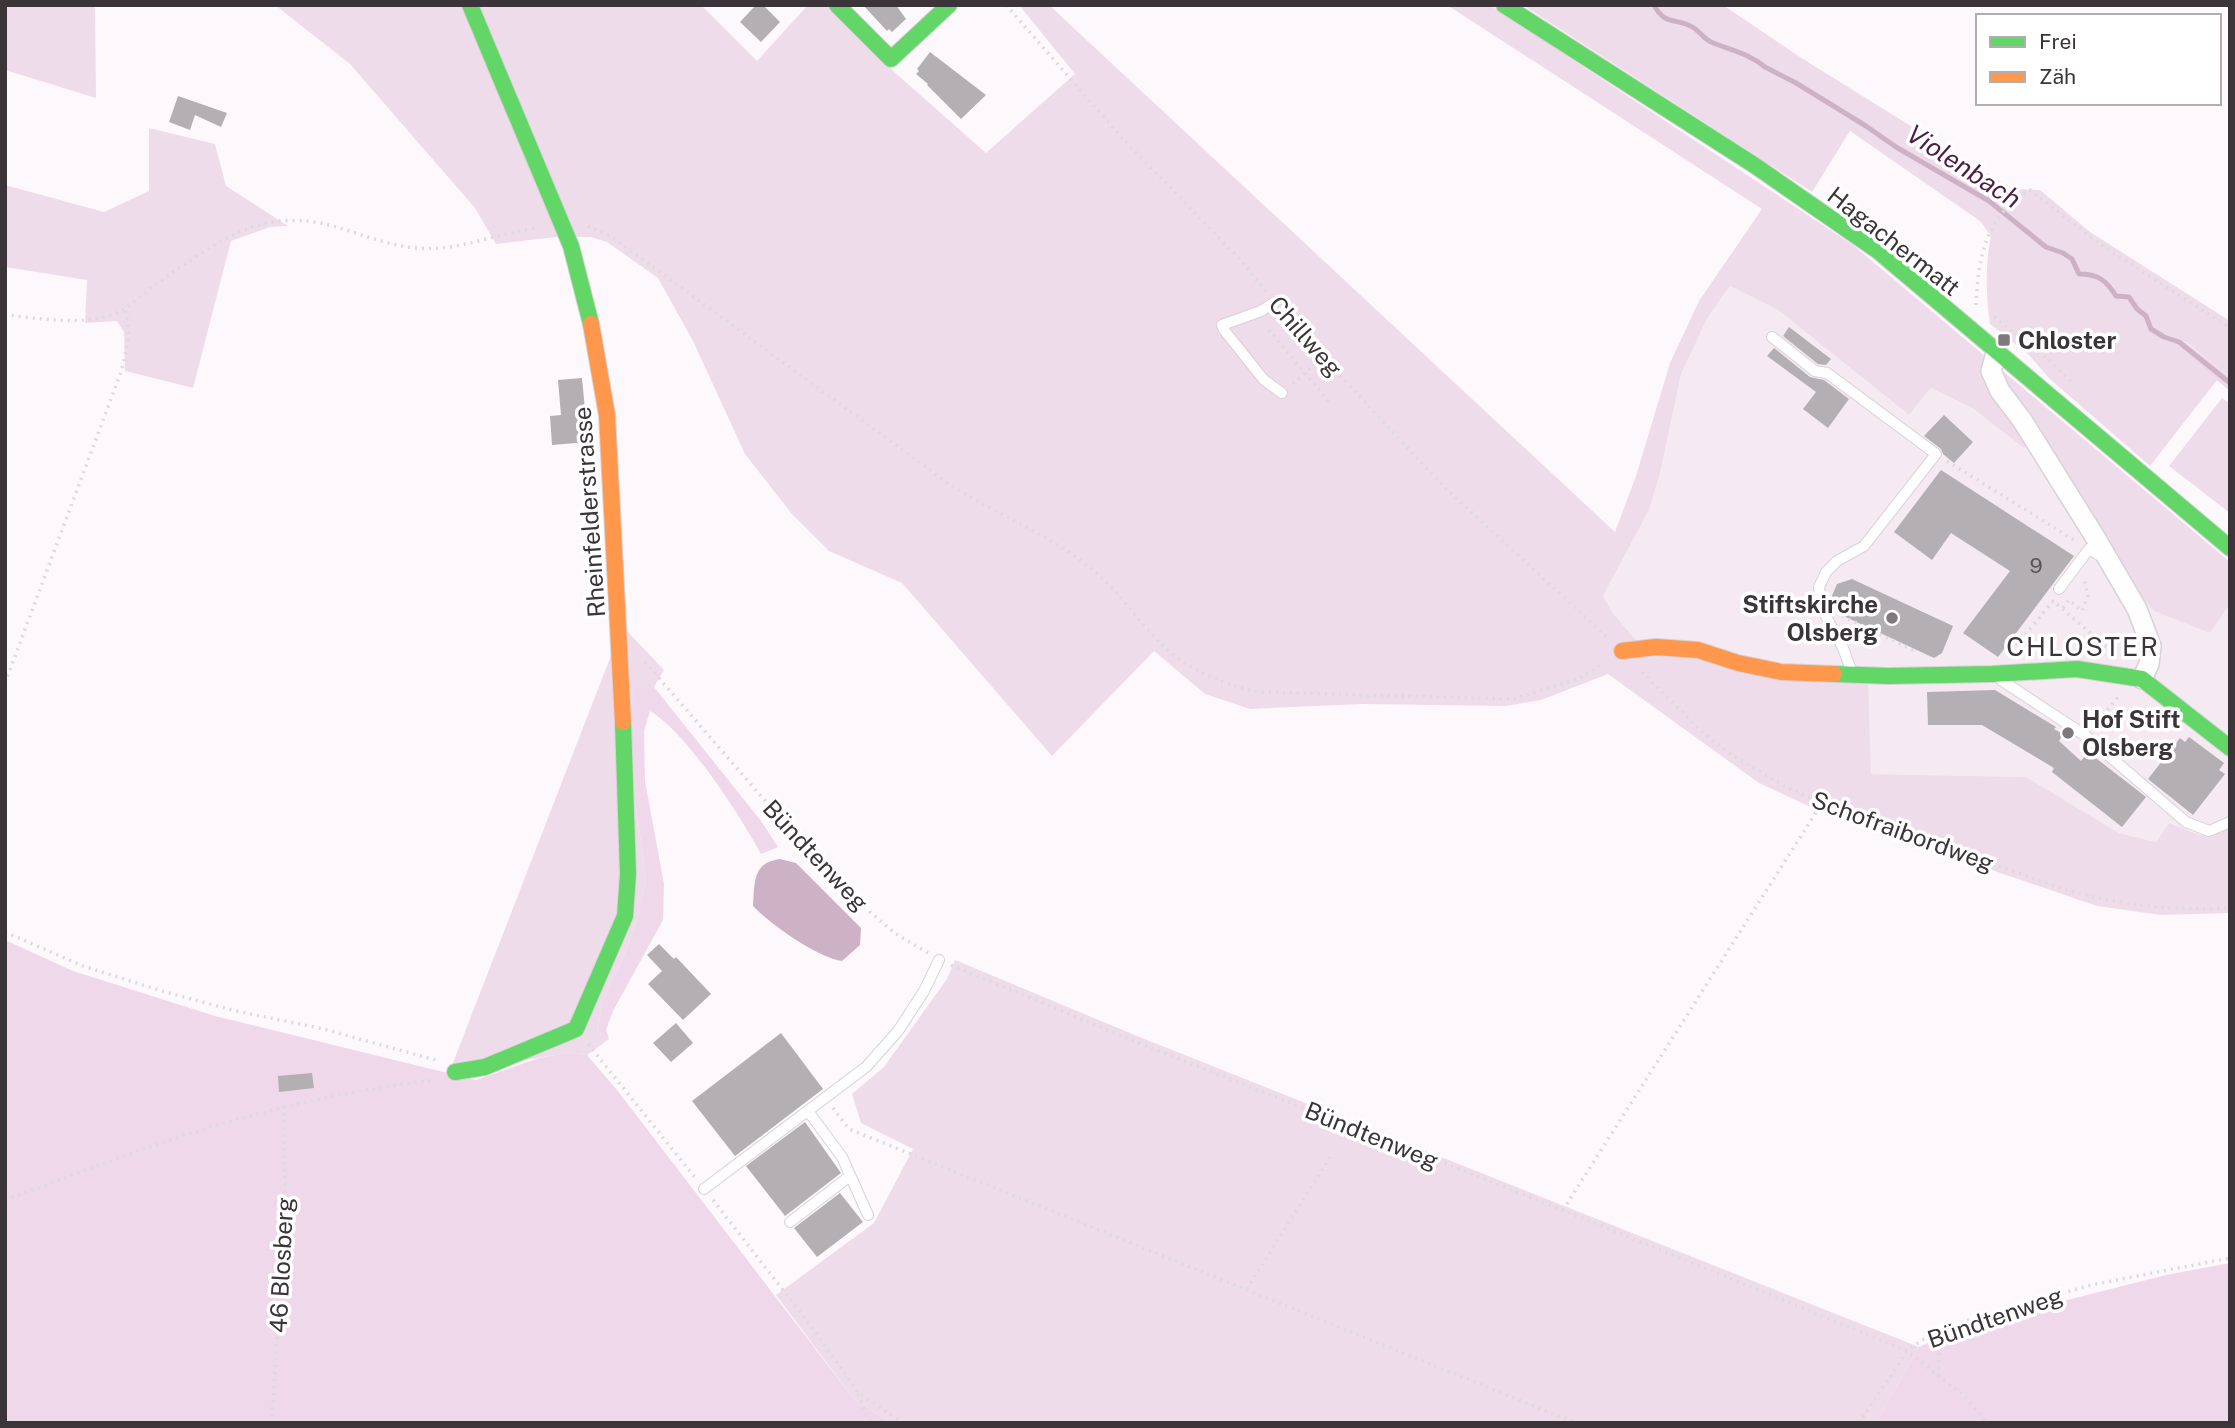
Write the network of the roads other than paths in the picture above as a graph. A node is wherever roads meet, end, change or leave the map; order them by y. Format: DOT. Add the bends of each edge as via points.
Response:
graph roads {
  1 [pos="470,5"];
  2 [pos="837,5"];
  3 [pos="949,5"];
  4 [pos="1504,5"];
  5 [pos="1275,302"];
  6 [pos="1772,337"];
  7 [pos="1996,353"];
  8 [pos="1282,393"];
  9 [pos="2230,548"];
  10 [pos="2109,562"];
  11 [pos="2059,589"];
  12 [pos="1622,651"];
  13 [pos="1852,674"];
  14 [pos="1992,674"];
  15 [pos="2142,679"];
  16 [pos="2230,748"];
  17 [pos="2230,822"];
  18 [pos="939,960"];
  19 [pos="455,1072"];
  20 [pos="808,1111"];
  21 [pos="850,1176"];
  22 [pos="704,1189"];
  23 [pos="868,1215"];
  24 [pos="790,1222"];
  1 -- 19 [label="street, Rheinfelderstrasse" via="571,246 589,311 607,415 628,874 625,916 576,1029 485,1067"];
  2 -- 3 [label="street" via="891,59"];
  4 -- 7 [label="street, Hagachermatt" via="1754,165 1878,251"];
  5 -- 8 [label="lane" via="1261,312 1222,325 1264,380"];
  6 -- 13 [label="lane" via="1936,454 1864,546 1837,561 1819,587 1821,607"];
  7 -- 9 [label="street, Hagachermatt"];
  7 -- 10 [label="street" via="1991,372 2000,391"];
  10 -- 11 [label="lane" via="2089,549"];
  10 -- 15 [label="street" via="2137,609 2151,646"];
  12 -- 13 [label="street" via="1656,647 1698,650 1782,673"];
  13 -- 14 [label="street"];
  14 -- 15 [label="street" via="2077,669"];
  14 -- 17 [label="lane" via="2086,736 2186,822 2209,831"];
  15 -- 16 [label="street"];
  18 -- 20 [label="lane" via="898,1031 866,1067"];
  20 -- 21 [label="lane" via="842,1157"];
  20 -- 22 [label="lane"];
  21 -- 23 [label="lane"];
  21 -- 24 [label="lane"];
}
